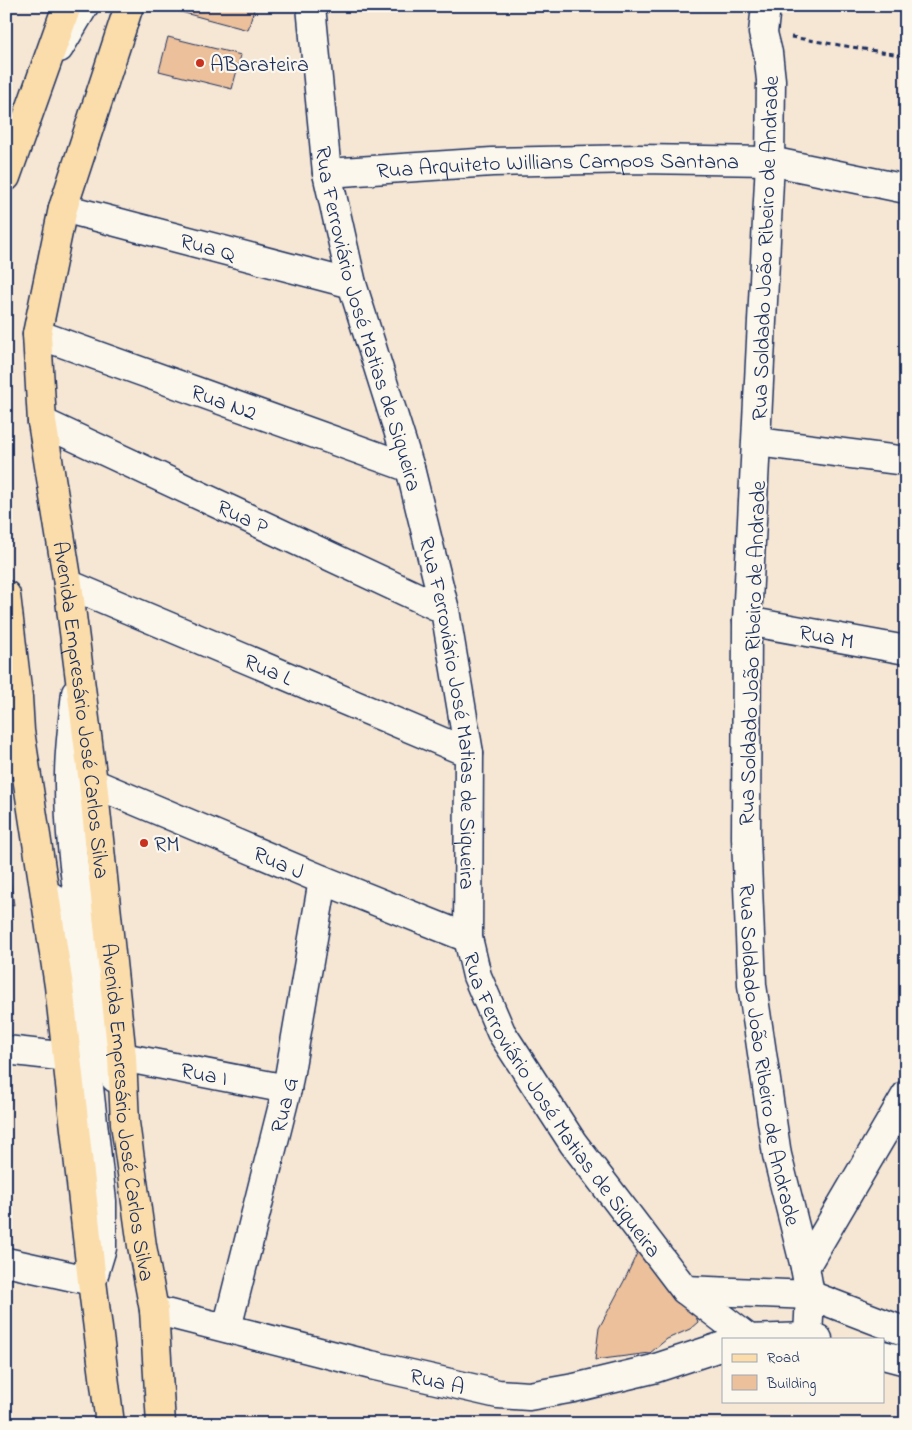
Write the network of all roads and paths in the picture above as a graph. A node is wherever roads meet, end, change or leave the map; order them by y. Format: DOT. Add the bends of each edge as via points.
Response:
graph roads {
  1 [pos="66,6"];
  2 [pos="84,6"];
  3 [pos="129,6"];
  4 [pos="311,6"];
  5 [pos="766,6"];
  6 [pos="763,33"];
  7 [pos="906,56"];
  8 [pos="40,81"];
  9 [pos="770,161"];
  10 [pos="327,173"];
  11 [pos="6,177"];
  12 [pos="906,189"];
  13 [pos="63,208"];
  14 [pos="352,284"];
  15 [pos="37,334"];
  16 [pos="42,422"];
  17 [pos="757,442"];
  18 [pos="906,461"];
  19 [pos="410,468"];
  20 [pos="68,584"];
  21 [pos="6,595"];
  22 [pos="445,610"];
  23 [pos="747,620"];
  24 [pos="906,650"];
  25 [pos="78,668"];
  26 [pos="13,729"];
  27 [pos="469,753"];
  28 [pos="93,783"];
  29 [pos="43,871"];
  30 [pos="323,880"];
  31 [pos="468,938"];
  32 [pos="6,1050"];
  33 [pos="68,1057"];
  34 [pos="122,1057"];
  35 [pos="287,1090"];
  36 [pos="906,1095"];
  37 [pos="125,1123"];
  38 [pos="6,1262"];
  39 [pos="805,1267"];
  40 [pos="92,1281"];
  41 [pos="685,1290"];
  42 [pos="810,1294"];
  43 [pos="154,1310"];
  44 [pos="227,1328"];
  45 [pos="906,1332"];
  46 [pos="736,1338"];
  47 [pos="813,1338"];
  48 [pos="722,1347"];
  49 [pos="884,1355"];
  50 [pos="906,1361"];
  51 [pos="110,1424"];
  52 [pos="161,1424"];
  1 -- 8 [label="main road"];
  2 -- 8 [label="street"];
  3 -- 13 [label="main road, Avenida Empresário José Carlos Silva"];
  4 -- 10 [label="street, Rua Ferroviário José Matias de Siqueira"];
  5 -- 6 [label="street, Rua Soldado João Ribeiro de Andrade"];
  6 -- 7 [label="path"];
  6 -- 9 [label="street, Rua Soldado João Ribeiro de Andrade" via="771,80"];
  8 -- 11 [label="main road"];
  9 -- 10 [label="street, Rua Arquiteto Willians Campos Santana" via="492,162"];
  9 -- 12 [label="street, Rua Arquiteto Willians Campos Santana"];
  9 -- 17 [label="street, Rua Soldado João Ribeiro de Andrade"];
  10 -- 14 [label="street, Rua Ferroviário José Matias de Siqueira"];
  13 -- 14 [label="street, Rua Q"];
  13 -- 15 [label="main road, Avenida Empresário José Carlos Silva"];
  14 -- 19 [label="street, Rua Ferroviário José Matias de Siqueira"];
  15 -- 16 [label="main road, Avenida Empresário José Carlos Silva"];
  15 -- 19 [label="street, Rua N2"];
  16 -- 20 [label="main road, Avenida Empresário José Carlos Silva"];
  16 -- 22 [label="street, Rua P"];
  17 -- 18 [label="street"];
  17 -- 23 [label="street, Rua Soldado João Ribeiro de Andrade"];
  19 -- 22 [label="street, Rua Ferroviário José Matias de Siqueira"];
  20 -- 25 [label="main road, Avenida Empresário José Carlos Silva"];
  20 -- 27 [label="street, Rua L"];
  21 -- 26 [label="main road" via="18,697"];
  22 -- 27 [label="street, Rua Ferroviário José Matias de Siqueira"];
  23 -- 24 [label="street, Rua M"];
  23 -- 39 [label="street, Rua Soldado João Ribeiro de Andrade" via="746,838 752,985 777,1156"];
  25 -- 28 [label="main road, Avenida Empresário José Carlos Silva"];
  25 -- 37 [label="street" via="69,775 71,844 82,920"];
  26 -- 29 [label="main road"];
  27 -- 31 [label="street, Rua Ferroviário José Matias de Siqueira"];
  28 -- 30 [label="street, Rua J"];
  28 -- 34 [label="main road, Avenida Empresário José Carlos Silva"];
  29 -- 33 [label="main road"];
  29 -- 40 [label="street" via="74,956 102,1201 102,1248"];
  30 -- 31 [label="street, Rua J"];
  30 -- 35 [label="street, Rua G"];
  31 -- 41 [label="street, Rua Ferroviário José Matias de Siqueira" via="477,976 501,1032 573,1144"];
  32 -- 33 [label="street"];
  33 -- 40 [label="main road"];
  34 -- 35 [label="street, Rua I"];
  34 -- 37 [label="main road, Avenida Empresário José Carlos Silva"];
  35 -- 44 [label="street, Rua G"];
  36 -- 39 [label="street"];
  37 -- 43 [label="main road, Avenida Empresário José Carlos Silva"];
  38 -- 40 [label="street"];
  39 -- 42 [label="street, Rua Soldado João Ribeiro de Andrade"];
  40 -- 51 [label="main road"];
  41 -- 42 [label="street"];
  41 -- 46 [label="street, Rua Ferroviário José Matias de Siqueira"];
  42 -- 45 [label="street"];
  42 -- 47 [label="street, Rua Soldado João Ribeiro de Andrade"];
  43 -- 44 [label="street, Rua A"];
  43 -- 52 [label="main road, Avenida Empresário José Carlos Silva"];
  44 -- 48 [label="street, Rua A" via="371,1366 498,1394 521,1396 574,1388 653,1369"];
  49 -- 50 [label="street"];
}
